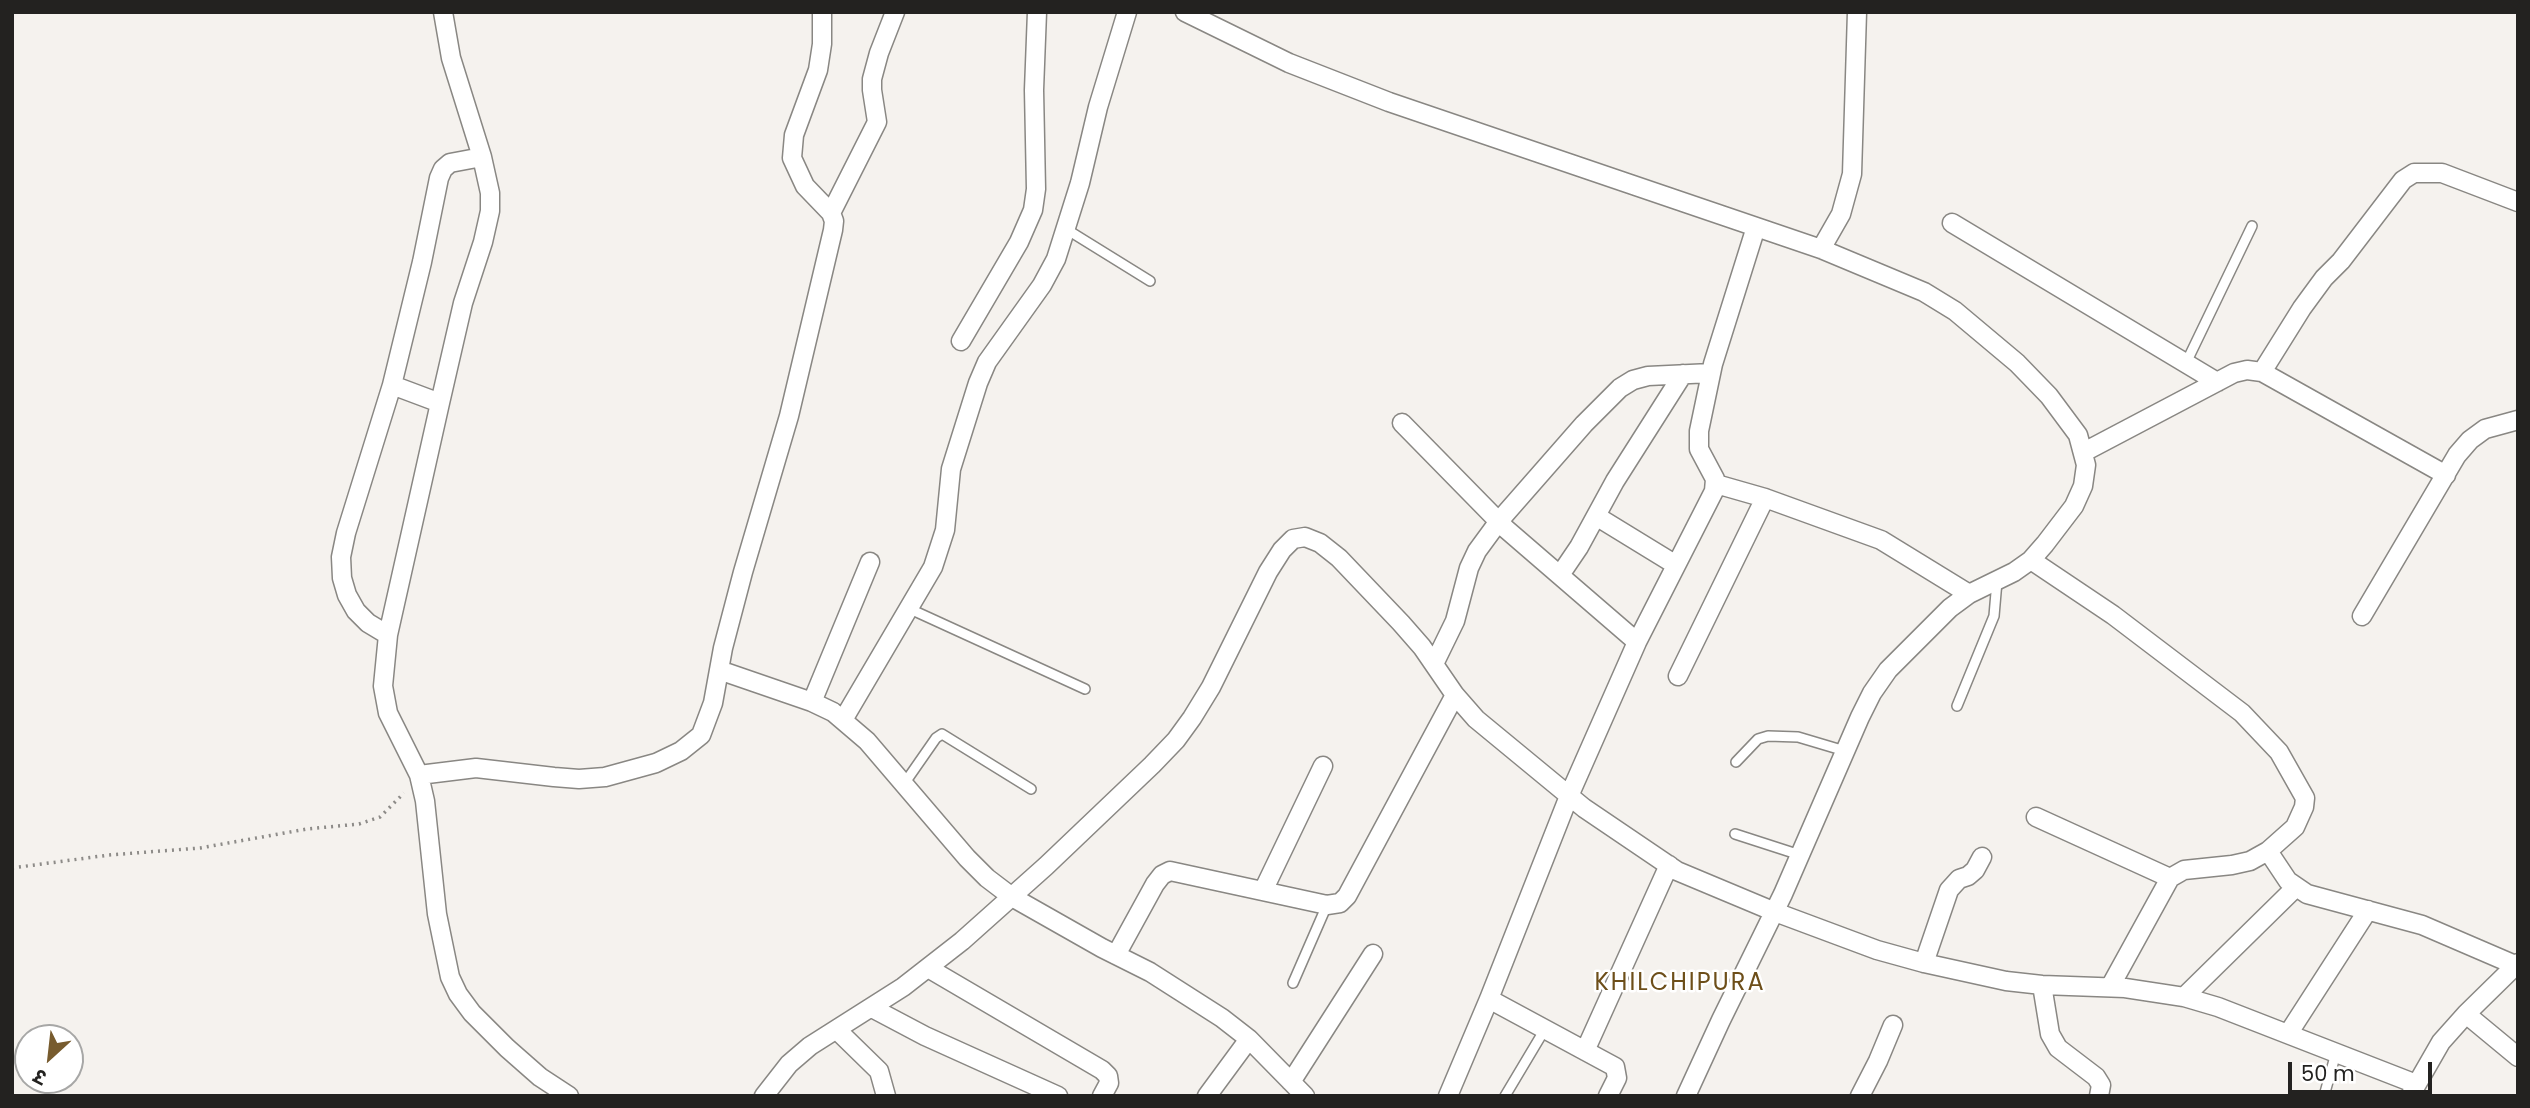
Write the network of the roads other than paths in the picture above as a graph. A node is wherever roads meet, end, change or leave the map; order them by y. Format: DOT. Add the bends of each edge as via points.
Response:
graph roads {
  1 [pos="443,12"];
  2 [pos="822,12"];
  3 [pos="895,12"];
  4 [pos="1037,12"];
  5 [pos="1127,12"];
  6 [pos="1185,12"];
  7 [pos="1857,12"];
  8 [pos="482,157"];
  9 [pos="2518,202"];
  10 [pos="831,213"];
  11 [pos="1952,223"];
  12 [pos="2252,226"];
  13 [pos="1756,227"];
  14 [pos="1066,229"];
  15 [pos="1821,249"];
  16 [pos="1150,281"];
  17 [pos="961,341"];
  18 [pos="2186,363"];
  19 [pos="2262,372"];
  20 [pos="1711,373"];
  21 [pos="1683,374"];
  22 [pos="2217,382"];
  23 [pos="392,385"];
  24 [pos="440,403"];
  25 [pos="2518,420"];
  26 [pos="1402,423"];
  27 [pos="2084,452"];
  28 [pos="2446,475"];
  29 [pos="1717,484"];
  30 [pos="1765,498"];
  31 [pos="1596,516"];
  32 [pos="1499,521"];
  33 [pos="2031,560"];
  34 [pos="870,562"];
  35 [pos="1676,565"];
  36 [pos="1560,575"];
  37 [pos="1997,581"];
  38 [pos="1969,594"];
  39 [pos="910,610"];
  40 [pos="2362,616"];
  41 [pos="388,635"];
  42 [pos="1637,642"];
  43 [pos="1434,664"];
  44 [pos="719,670"];
  45 [pos="1678,676"];
  46 [pos="1085,689"];
  47 [pos="1455,695"];
  48 [pos="812,702"];
  49 [pos="1957,706"];
  50 [pos="844,720"];
  51 [pos="1845,751"];
  52 [pos="1736,762"];
  53 [pos="1323,766"];
  54 [pos="419,775"];
  55 [pos="904,784"];
  56 [pos="1031,789"];
  57 [pos="1569,796"];
  58 [pos="2036,817"];
  59 [pos="1735,834"];
  60 [pos="2268,851"];
  61 [pos="1800,856"];
  62 [pos="1982,857"];
  63 [pos="1669,865"];
  64 [pos="2170,878"];
  65 [pos="2295,888"];
  66 [pos="1263,891"];
  67 [pos="1012,897"];
  68 [pos="1327,905"];
  69 [pos="2368,910"];
  70 [pos="1775,912"];
  71 [pos="1373,954"];
  72 [pos="1116,955"];
  73 [pos="1924,963"];
  74 [pos="2516,964"];
  75 [pos="928,968"];
  76 [pos="1293,983"];
  77 [pos="2042,985"];
  78 [pos="2109,988"];
  79 [pos="2184,997"];
  80 [pos="1489,999"];
  81 [pos="872,1007"];
  82 [pos="2466,1014"];
  83 [pos="1893,1025"];
  84 [pos="1545,1029"];
  85 [pos="837,1030"];
  86 [pos="2288,1034"];
  87 [pos="1249,1039"];
  88 [pos="1585,1051"];
  89 [pos="2336,1053"];
  90 [pos="2518,1057"];
  91 [pos="2413,1090"];
  92 [pos="1299,1091"];
  93 [pos="1690,1094"];
  94 [pos="1861,1095"];
  95 [pos="569,1096"];
  96 [pos="764,1096"];
  97 [pos="887,1096"];
  98 [pos="1058,1096"];
  99 [pos="1102,1096"];
  100 [pos="1207,1096"];
  101 [pos="1448,1096"];
  102 [pos="1505,1096"];
  103 [pos="1608,1096"];
  104 [pos="2099,1096"];
  105 [pos="2324,1096"];
  1 -- 8 [label="street" via="451,58"];
  2 -- 10 [label="street" via="818,70 794,135 792,158 805,186"];
  3 -- 10 [label="street" via="872,79 877,122"];
  4 -- 17 [label="street" via="1032,210 1019,242"];
  5 -- 14 [label="street"];
  6 -- 13 [label="street" via="1289,63 1389,102"];
  7 -- 15 [label="street" via="1852,174 1841,214"];
  8 -- 23 [label="street" via="450,163 439,178"];
  8 -- 24 [label="street" via="490,211"];
  9 -- 19 [label="street" via="2442,173 2414,173 2403,180 2302,307"];
  10 -- 44 [label="street" via="833,230 789,416"];
  11 -- 18 [label="street"];
  12 -- 18 [label="lane"];
  13 -- 15 [label="street"];
  13 -- 20 [label="street"];
  14 -- 16 [label="lane"];
  14 -- 39 [label="street" via="1042,285 997,346 978,383 951,469 942,544"];
  15 -- 27 [label="street" via="1924,292 1955,311 2049,396 2071,422"];
  18 -- 22 [label="street"];
  19 -- 22 [label="street" via="2247,370"];
  19 -- 28 [label="street"];
  20 -- 21 [label="street"];
  20 -- 29 [label="street" via="1698,444"];
  21 -- 31 [label="street"];
  21 -- 32 [label="street" via="1648,376 1620,388"];
  22 -- 27 [label="street"];
  23 -- 24 [label="street"];
  23 -- 41 [label="street" via="341,557 342,578 356,611"];
  24 -- 41 [label="street"];
  25 -- 28 [label="street" via="2485,429 2470,440"];
  26 -- 32 [label="street"];
  27 -- 33 [label="street" via="2083,486 2074,506"];
  28 -- 40 [label="street"];
  29 -- 30 [label="street"];
  29 -- 35 [label="street"];
  30 -- 38 [label="street" via="1881,540"];
  30 -- 45 [label="street"];
  31 -- 35 [label="street"];
  31 -- 36 [label="street"];
  32 -- 36 [label="street"];
  32 -- 43 [label="street" via="1469,568 1455,621"];
  33 -- 37 [label="street"];
  33 -- 60 [label="street" via="2211,688 2280,752 2303,791 2304,807 2295,827"];
  34 -- 48 [label="street"];
  35 -- 42 [label="street"];
  36 -- 42 [label="street"];
  37 -- 38 [label="street"];
  37 -- 49 [label="lane" via="1994,616"];
  38 -- 51 [label="street" via="1888,670"];
  39 -- 46 [label="lane"];
  39 -- 50 [label="street"];
  41 -- 54 [label="street" via="383,686 388,713"];
  42 -- 57 [label="street"];
  43 -- 47 [label="street"];
  43 -- 67 [label="street" via="1339,558 1306,537 1293,539 1268,572 1210,687 1176,740"];
  44 -- 48 [label="street"];
  44 -- 54 [label="street" via="701,735 656,763 579,779 476,768"];
  47 -- 57 [label="street" via="1476,719"];
  47 -- 68 [label="street" via="1348,896"];
  48 -- 50 [label="street"];
  50 -- 55 [label="street"];
  51 -- 52 [label="lane" via="1798,737 1768,736 1758,739"];
  51 -- 61 [label="street"];
  53 -- 66 [label="street"];
  54 -- 95 [label="street" via="450,977 472,1013 507,1048"];
  55 -- 56 [label="lane" via="942,734"];
  55 -- 67 [label="street" via="967,858"];
  57 -- 63 [label="street"];
  57 -- 80 [label="street"];
  58 -- 64 [label="street"];
  59 -- 61 [label="lane"];
  60 -- 64 [label="street" via="2250,861 2183,870"];
  60 -- 65 [label="street"];
  61 -- 70 [label="street"];
  62 -- 73 [label="street" via="1975,870 1949,890"];
  63 -- 70 [label="street"];
  63 -- 88 [label="street"];
  64 -- 78 [label="street"];
  65 -- 69 [label="street"];
  65 -- 79 [label="street"];
  66 -- 68 [label="street"];
  66 -- 72 [label="street" via="1182,873 1162,875"];
  67 -- 72 [label="street"];
  67 -- 75 [label="street"];
  68 -- 76 [label="lane"];
  69 -- 74 [label="street" via="2444,933"];
  69 -- 86 [label="street"];
  70 -- 73 [label="street"];
  70 -- 93 [label="street"];
  71 -- 92 [label="street"];
  72 -- 87 [label="street" via="1184,992"];
  73 -- 77 [label="street"];
  74 -- 82 [label="street"];
  75 -- 81 [label="street"];
  75 -- 99 [label="street" via="1102,1070 1109,1083"];
  77 -- 78 [label="street"];
  77 -- 104 [label="street" via="2050,1034 2059,1048 2096,1077 2101,1085"];
  78 -- 79 [label="street"];
  79 -- 86 [label="street"];
  80 -- 84 [label="street"];
  80 -- 101 [label="street"];
  81 -- 85 [label="street"];
  81 -- 98 [label="street"];
  82 -- 90 [label="street"];
  82 -- 91 [label="street" via="2441,1042"];
  83 -- 94 [label="street"];
  84 -- 88 [label="street"];
  84 -- 102 [label="lane"];
  85 -- 96 [label="street" via="789,1064"];
  85 -- 97 [label="street" via="879,1071"];
  86 -- 89 [label="street"];
  87 -- 92 [label="street"];
  87 -- 100 [label="street"];
  88 -- 103 [label="street" via="1615,1067"];
  89 -- 91 [label="street"];
  89 -- 105 [label="lane"];
}
